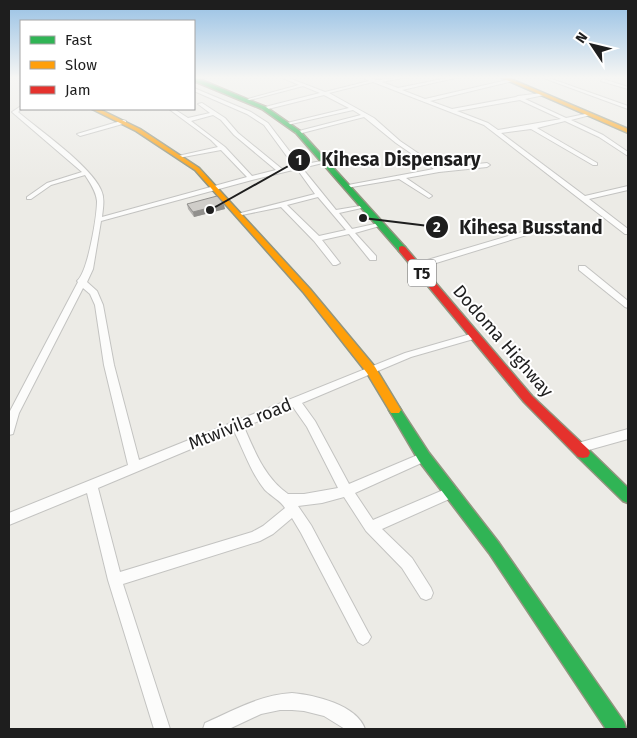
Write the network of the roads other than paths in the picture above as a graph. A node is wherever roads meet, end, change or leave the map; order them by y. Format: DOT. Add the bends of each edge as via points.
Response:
graph roads {
  1 [pos="16,111"];
  2 [pos="100,111"];
  3 [pos="175,111"];
  4 [pos="212,111"];
  5 [pos="246,111"];
  6 [pos="269,111"];
  7 [pos="328,111"];
  8 [pos="343,111"];
  9 [pos="357,111"];
  10 [pos="456,111"];
  11 [pos="549,111"];
  12 [pos="582,111"];
  13 [pos="215,113"];
  14 [pos="588,114"];
  15 [pos="365,115"];
  16 [pos="188,120"];
  17 [pos="567,120"];
  18 [pos="124,122"];
  19 [pos="290,125"];
  20 [pos="532,127"];
  21 [pos="270,130"];
  22 [pos="628,131"];
  23 [pos="498,132"];
  24 [pos="80,134"];
  25 [pos="223,148"];
  26 [pos="628,154"];
  27 [pos="180,157"];
  28 [pos="325,161"];
  29 [pos="595,164"];
  30 [pos="487,165"];
  31 [pos="298,167"];
  32 [pos="439,170"];
  33 [pos="280,171"];
  34 [pos="87,173"];
  35 [pos="251,178"];
  36 [pos="401,178"];
  37 [pos="348,187"];
  38 [pos="628,188"];
  39 [pos="215,189"];
  40 [pos="319,195"];
  41 [pos="429,196"];
  42 [pos="29,198"];
  43 [pos="584,198"];
  44 [pos="283,205"];
  45 [pos="364,206"];
  46 [pos="335,212"];
  47 [pos="239,215"];
  48 [pos="98,220"];
  49 [pos="379,225"];
  50 [pos="555,225"];
  51 [pos="349,231"];
  52 [pos="628,232"];
  53 [pos="317,239"];
  54 [pos="373,258"];
  55 [pos="336,263"];
  56 [pos="417,266"];
  57 [pos="582,268"];
  58 [pos="81,280"];
  59 [pos="628,305"];
  60 [pos="474,336"];
  61 [pos="371,370"];
  62 [pos="294,401"];
  63 [pos="237,424"];
  64 [pos="9,431"];
  65 [pos="628,434"];
  66 [pos="578,448"];
  67 [pos="424,457"];
  68 [pos="134,467"];
  69 [pos="91,485"];
  70 [pos="347,492"];
  71 [pos="452,492"];
  72 [pos="628,497"];
  73 [pos="289,504"];
  74 [pos="9,519"];
  75 [pos="372,526"];
  76 [pos="115,580"];
  77 [pos="426,593"];
  78 [pos="363,637"];
  79 [pos="162,729"];
  80 [pos="211,729"];
  81 [pos="357,729"];
  82 [pos="617,729"];
  1 -- 34 [label="street"];
  2 -- 18 [label="main road"];
  3 -- 16 [label="street"];
  4 -- 13 [label="street"];
  5 -- 21 [label="street"];
  6 -- 19 [label="main road, Dodoma Highway / T5"];
  7 -- 19 [label="street"];
  8 -- 19 [label="street"];
  9 -- 15 [label="street"];
  10 -- 23 [label="street"];
  11 -- 17 [label="street"];
  12 -- 14 [label="main road"];
  13 -- 16 [label="street"];
  13 -- 33 [label="street"];
  14 -- 17 [label="street"];
  14 -- 22 [label="main road"];
  15 -- 19 [label="street"];
  15 -- 32 [label="street"];
  16 -- 25 [label="street"];
  17 -- 20 [label="street"];
  17 -- 26 [label="street" via="601,136"];
  18 -- 24 [label="street"];
  18 -- 27 [label="main road"];
  19 -- 21 [label="street"];
  19 -- 28 [label="main road, Dodoma Highway / T5"];
  20 -- 23 [label="street"];
  20 -- 29 [label="street"];
  21 -- 31 [label="street"];
  23 -- 43 [label="street"];
  25 -- 27 [label="street"];
  25 -- 35 [label="street"];
  27 -- 39 [label="main road"];
  28 -- 31 [label="street"];
  28 -- 37 [label="main road, Dodoma Highway / T5"];
  30 -- 32 [label="street"];
  31 -- 33 [label="street"];
  31 -- 40 [label="street"];
  32 -- 36 [label="street"];
  33 -- 35 [label="street"];
  34 -- 42 [label="street" via="49,184"];
  34 -- 48 [label="street" via="98,190"];
  35 -- 39 [label="street"];
  36 -- 37 [label="street"];
  36 -- 41 [label="street"];
  37 -- 45 [label="main road, Dodoma Highway / T5"];
  38 -- 43 [label="street"];
  39 -- 47 [label="main road"];
  39 -- 48 [label="street"];
  40 -- 44 [label="street"];
  40 -- 46 [label="street"];
  43 -- 52 [label="street"];
  44 -- 47 [label="street"];
  44 -- 53 [label="street"];
  45 -- 46 [label="street"];
  45 -- 49 [label="main road, Dodoma Highway / T5"];
  46 -- 51 [label="street"];
  47 -- 61 [label="main road"];
  48 -- 58 [label="street" via="92,259"];
  49 -- 51 [label="street"];
  49 -- 56 [label="main road, Dodoma Highway / T5"];
  50 -- 56 [label="street"];
  51 -- 53 [label="street"];
  51 -- 54 [label="street"];
  53 -- 55 [label="street"];
  56 -- 60 [label="main road, Dodoma Highway / T5"];
  57 -- 59 [label="street"];
  58 -- 64 [label="street" via="14,413"];
  58 -- 68 [label="street" via="94,293 99,305 108,365"];
  60 -- 61 [label="street, Mtwivila road" via="408,355"];
  60 -- 66 [label="main road, Dodoma Highway / T5" via="528,399"];
  61 -- 62 [label="street, Mtwivila road"];
  61 -- 67 [label="main road"];
  62 -- 63 [label="street, Mtwivila road"];
  62 -- 70 [label="street" via="311,424"];
  63 -- 68 [label="street, Mtwivila road"];
  63 -- 73 [label="street" via="273,490"];
  65 -- 66 [label="street"];
  66 -- 72 [label="main road, Dodoma Highway / T5"];
  67 -- 70 [label="street"];
  67 -- 71 [label="main road"];
  68 -- 69 [label="street, Mtwivila road"];
  69 -- 74 [label="street, Mtwivila road"];
  69 -- 76 [label="street"];
  70 -- 73 [label="street"];
  70 -- 75 [label="street"];
  71 -- 75 [label="street"];
  71 -- 82 [label="main road"];
  73 -- 76 [label="street" via="273,526 255,537"];
  73 -- 78 [label="street" via="329,570"];
  75 -- 77 [label="street" via="407,563"];
  76 -- 79 [label="street"];
  80 -- 81 [label="street" via="267,704 295,702 327,708"];
}
